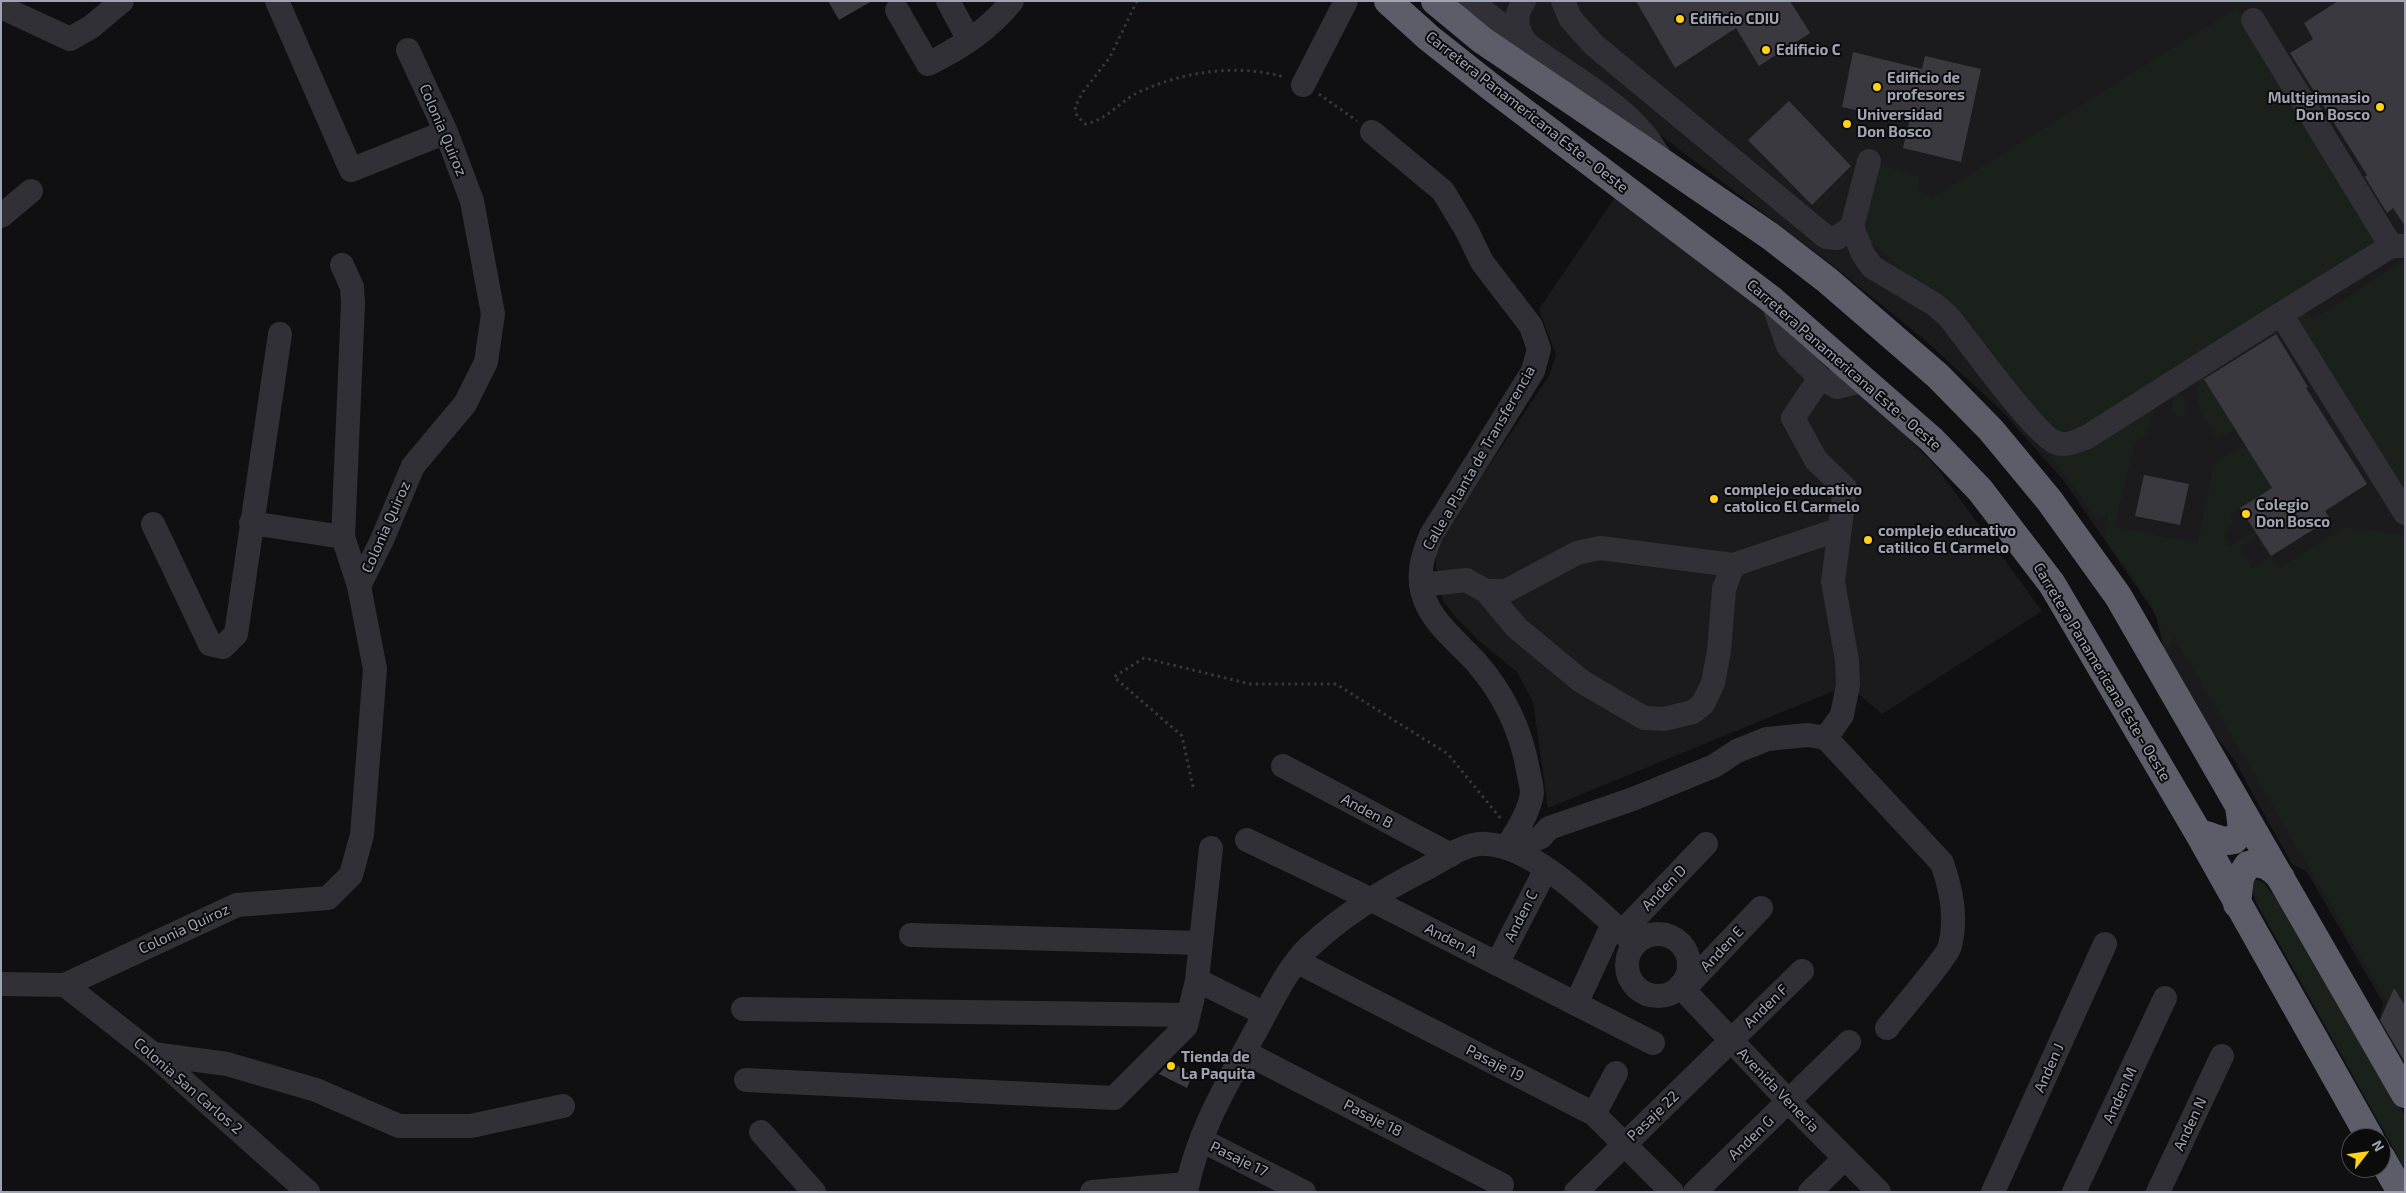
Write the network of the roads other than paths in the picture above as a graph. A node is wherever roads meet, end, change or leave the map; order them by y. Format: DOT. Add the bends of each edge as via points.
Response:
graph roads {
  1 [pos="122,1"];
  2 [pos="277,1"];
  3 [pos="948,1"];
  4 [pos="1012,1"];
  5 [pos="1346,1"];
  6 [pos="1388,1"];
  7 [pos="1435,1"];
  8 [pos="1470,1"];
  9 [pos="1524,1"];
  10 [pos="1563,1"];
  11 [pos="1,7"];
  12 [pos="897,10"];
  13 [pos="2253,20"];
  14 [pos="969,40"];
  15 [pos="1527,45"];
  16 [pos="408,50"];
  17 [pos="1303,85"];
  18 [pos="446,132"];
  19 [pos="1372,132"];
  20 [pos="1869,161"];
  21 [pos="1662,162"];
  22 [pos="32,191"];
  23 [pos="1,216"];
  24 [pos="1852,227"];
  25 [pos="2398,246"];
  26 [pos="342,265"];
  27 [pos="1772,300"];
  28 [pos="2281,314"];
  29 [pos="280,334"];
  30 [pos="1820,378"];
  31 [pos="1866,380"];
  32 [pos="2405,513"];
  33 [pos="251,523"];
  34 [pos="153,524"];
  35 [pos="1840,529"];
  36 [pos="343,537"];
  37 [pos="1734,565"];
  38 [pos="1421,585"];
  39 [pos="358,586"];
  40 [pos="1486,591"];
  41 [pos="1826,738"];
  42 [pos="1283,766"];
  43 [pos="2239,806"];
  44 [pos="2199,834"];
  45 [pos="1247,840"];
  46 [pos="1510,842"];
  47 [pos="1706,844"];
  48 [pos="1211,848"];
  49 [pos="1451,855"];
  50 [pos="1546,869"];
  51 [pos="2281,878"];
  52 [pos="1372,900"];
  53 [pos="2237,904"];
  54 [pos="1761,908"];
  55 [pos="1624,933"];
  56 [pos="911,935"];
  57 [pos="1201,942"];
  58 [pos="2105,944"];
  59 [pos="1298,962"];
  60 [pos="1497,964"];
  61 [pos="1802,971"];
  62 [pos="1197,980"];
  63 [pos="1,984"];
  64 [pos="65,985"];
  65 [pos="1682,988"];
  66 [pos="2165,998"];
  67 [pos="1576,1004"];
  68 [pos="743,1009"];
  69 [pos="1265,1014"];
  70 [pos="1188,1015"];
  71 [pos="1887,1028"];
  72 [pos="1730,1040"];
  73 [pos="1850,1042"];
  74 [pos="1653,1043"];
  75 [pos="1244,1052"];
  76 [pos="154,1054"];
  77 [pos="2222,1056"];
  78 [pos="1616,1073"];
  79 [pos="746,1080"];
  80 [pos="2405,1094"];
  81 [pos="1788,1101"];
  82 [pos="563,1106"];
  83 [pos="1594,1114"];
  84 [pos="2364,1128"];
  85 [pos="762,1132"];
  86 [pos="1201,1140"];
  87 [pos="1624,1144"];
  88 [pos="1845,1158"];
  89 [pos="2391,1174"];
  90 [pos="1502,1184"];
  91 [pos="1186,1188"];
  92 [pos="308,1192"];
  93 [pos="814,1192"];
  94 [pos="1092,1192"];
  95 [pos="1304,1192"];
  96 [pos="1576,1192"];
  97 [pos="1672,1192"];
  98 [pos="1695,1192"];
  99 [pos="1810,1192"];
  100 [pos="1879,1192"];
  101 [pos="1994,1192"];
  102 [pos="2074,1192"];
  103 [pos="2158,1192"];
  104 [pos="2401,1192"];
  1 -- 11 [label="street" via="91,27 70,39"];
  2 -- 18 [label="street" via="351,170"];
  3 -- 14 [label="street"];
  4 -- 14 [label="street" via="997,20"];
  5 -- 17 [label="street"];
  6 -- 27 [label="highway, Carretera Panamericana Este - Oeste" via="1491,87"];
  7 -- 21 [label="highway, Carretera Panamericana Este - Oeste" via="1482,40"];
  8 -- 15 [label="street"];
  9 -- 15 [label="street" via="1518,9 1517,23"];
  10 -- 24 [label="street" via="1570,18 1594,45 1826,237 1837,238"];
  12 -- 14 [label="street" via="928,64"];
  13 -- 25 [label="street"];
  15 -- 21 [label="street" via="1619,109 1654,145"];
  16 -- 18 [label="street, Colonia Quiroz"];
  18 -- 39 [label="street, Colonia Quiroz" via="472,201 493,314 486,362 465,404 413,466 382,540"];
  19 -- 38 [label="street, Calle a Planta de Transferencia" via="1443,192 1482,262 1531,326 1539,349 1533,371 1431,536 1422,559"];
  20 -- 24 [label="street"];
  21 -- 43 [label="highway, Carretera Panamericana Este - Oeste" via="1770,236 1827,280 1938,376 1991,430 2098,566"];
  22 -- 23 [label="street"];
  24 -- 28 [label="street" via="1872,267 1948,316 2019,407 2056,443 2073,443 2087,437"];
  25 -- 28 [label="street"];
  26 -- 36 [label="street" via="352,287 353,304"];
  27 -- 30 [label="street" via="1788,346"];
  27 -- 31 [label="highway, Carretera Panamericana Este - Oeste"];
  28 -- 32 [label="street"];
  29 -- 33 [label="street"];
  30 -- 31 [label="street" via="1838,387"];
  30 -- 35 [label="street" via="1794,418 1816,460 1846,488"];
  31 -- 44 [label="highway, Carretera Panamericana Este - Oeste" via="1932,440 1980,490 2019,538 2052,584"];
  33 -- 34 [label="street" via="236,634 223,647 210,644"];
  33 -- 36 [label="street"];
  35 -- 37 [label="street"];
  35 -- 41 [label="street" via="1833,582 1848,660 1848,685 1842,716"];
  36 -- 39 [label="street"];
  37 -- 40 [label="street" via="1600,548 1577,553 1506,591"];
  37 -- 40 [label="street" via="1724,589 1713,683 1703,704 1693,712 1664,719 1644,718 1581,681 1517,628"];
  38 -- 40 [label="street" via="1466,580"];
  38 -- 46 [label="street, Calle a Planta de Transferencia" via="1432,615 1498,691 1517,729 1532,793"];
  39 -- 64 [label="street, Colonia Quiroz" via="376,669 362,835 351,875 328,898 237,905"];
  41 -- 46 [label="street" via="1808,734 1767,739 1737,751 1714,766 1549,828 1532,841"];
  41 -- 71 [label="street" via="1942,863 1951,887 1953,918 1950,947"];
  42 -- 49 [label="street, Anden B"];
  43 -- 44 [label="highway" via="2242,828 2234,840 2220,841 2207,834"];
  43 -- 51 [label="highway, Carretera Panamericana Este - Oeste"];
  44 -- 53 [label="highway, Carretera Panamericana Este - Oeste"];
  45 -- 52 [label="street, Anden A"];
  46 -- 49 [label="street" via="1463,848"];
  46 -- 50 [label="street"];
  47 -- 55 [label="street, Anden D"];
  48 -- 57 [label="street"];
  49 -- 52 [label="street"];
  50 -- 55 [label="street"];
  50 -- 60 [label="street, Anden C"];
  51 -- 53 [label="highway" via="2263,864 2248,865 2240,876"];
  51 -- 80 [label="highway, Carretera Panamericana Este - Oeste"];
  52 -- 59 [label="street" via="1308,948"];
  52 -- 60 [label="street, Anden A"];
  53 -- 84 [label="highway, Carretera Panamericana Este - Oeste"];
  54 -- 65 [label="street, Anden E"];
  55 -- 65 [label="street" via="1627,971 1639,990 1660,996"];
  55 -- 65 [label="street" via="1641,939 1655,934 1676,940 1685,952 1688,966"];
  55 -- 67 [label="street, Anden D"];
  56 -- 57 [label="street"];
  57 -- 62 [label="street"];
  58 -- 101 [label="street, Anden J"];
  59 -- 69 [label="street"];
  59 -- 83 [label="street, Pasaje 19"];
  60 -- 67 [label="street, Anden A"];
  61 -- 72 [label="street, Anden F"];
  62 -- 69 [label="street"];
  62 -- 70 [label="street"];
  63 -- 64 [label="street"];
  64 -- 76 [label="street, Colonia San Carlos 2"];
  65 -- 72 [label="street, Avenida Venecia"];
  66 -- 102 [label="street, Anden M"];
  67 -- 74 [label="street, Anden A"];
  68 -- 70 [label="street"];
  69 -- 75 [label="street"];
  70 -- 79 [label="street" via="1186,1026 1114,1098"];
  72 -- 81 [label="street, Avenida Venecia"];
  72 -- 87 [label="street, Pasaje 22"];
  73 -- 81 [label="street, Anden G"];
  75 -- 86 [label="street"];
  75 -- 90 [label="street, Pasaje 18"];
  76 -- 82 [label="street" via="227,1064 307,1087 399,1126 471,1126"];
  76 -- 92 [label="street, Colonia San Carlos 2"];
  77 -- 103 [label="street, Anden N"];
  78 -- 83 [label="street"];
  81 -- 88 [label="street, Avenida Venecia"];
  81 -- 98 [label="street, Anden G"];
  83 -- 87 [label="street, Pasaje 19"];
  85 -- 93 [label="street"];
  86 -- 91 [label="street" via="1190,1165"];
  86 -- 95 [label="street, Pasaje 17"];
  87 -- 96 [label="street, Pasaje 22"];
  87 -- 97 [label="street, Pasaje 19"];
  88 -- 99 [label="street"];
  88 -- 100 [label="street, Avenida Venecia"];
  89 -- 104 [label="highway"];
  91 -- 94 [label="street"];
}
